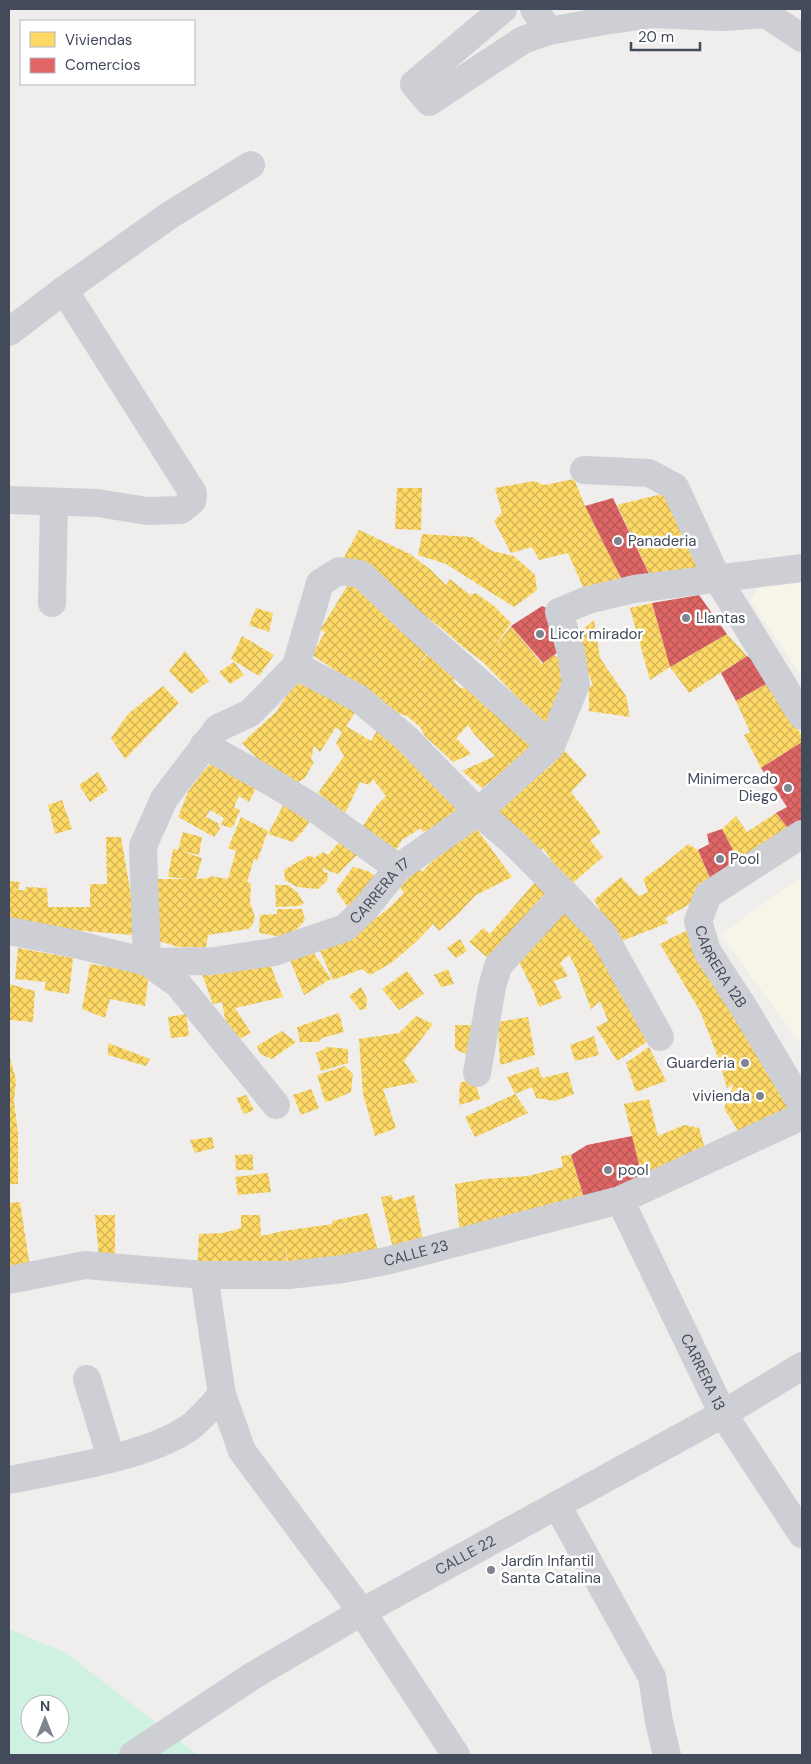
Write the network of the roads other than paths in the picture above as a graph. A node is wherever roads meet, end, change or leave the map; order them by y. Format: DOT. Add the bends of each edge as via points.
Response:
graph roads {
  1 [pos="503,9"];
  2 [pos="534,9"];
  3 [pos="765,11"];
  4 [pos="549,31"];
  5 [pos="802,38"];
  6 [pos="251,165"];
  7 [pos="64,290"];
  8 [pos="9,332"];
  9 [pos="584,470"];
  10 [pos="9,500"];
  11 [pos="54,502"];
  12 [pos="802,568"];
  13 [pos="717,578"];
  14 [pos="52,603"];
  15 [pos="296,666"];
  16 [pos="802,716"];
  17 [pos="204,745"];
  18 [pos="550,746"];
  19 [pos="478,812"];
  20 [pos="802,834"];
  21 [pos="398,868"];
  22 [pos="564,893"];
  23 [pos="9,931"];
  24 [pos="147,962"];
  25 [pos="660,1037"];
  26 [pos="477,1073"];
  27 [pos="276,1105"];
  28 [pos="802,1105"];
  29 [pos="802,1116"];
  30 [pos="620,1200"];
  31 [pos="204,1275"];
  32 [pos="9,1280"];
  33 [pos="802,1366"];
  34 [pos="87,1379"];
  35 [pos="222,1395"];
  36 [pos="722,1414"];
  37 [pos="111,1458"];
  38 [pos="9,1480"];
  39 [pos="557,1505"];
  40 [pos="802,1534"];
  41 [pos="362,1612"];
  42 [pos="134,1755"];
  43 [pos="456,1755"];
  44 [pos="667,1755"];
  1 -- 4 [label="street" via="414,84 429,102 523,40"];
  2 -- 4 [label="street"];
  3 -- 4 [label="street" via="723,18 652,14"];
  3 -- 5 [label="street"];
  6 -- 7 [label="street" via="170,215"];
  7 -- 8 [label="street"];
  7 -- 11 [label="street" via="193,493 192,501 181,510 147,511 98,503"];
  9 -- 13 [label="street" via="649,473 675,487"];
  10 -- 11 [label="street"];
  11 -- 14 [label="street"];
  12 -- 13 [label="street"];
  13 -- 16 [label="street"];
  13 -- 18 [label="street, CARRERA 17" via="634,589 588,600 559,612 576,684"];
  15 -- 17 [label="street" via="250,713 218,728"];
  15 -- 18 [label="street" via="320,583 339,571 361,574"];
  15 -- 19 [label="street" via="358,698 406,738"];
  17 -- 21 [label="street" via="317,810"];
  17 -- 24 [label="street" via="164,799 143,846"];
  18 -- 19 [label="street, CARRERA 17"];
  19 -- 21 [label="street, CARRERA 17"];
  19 -- 22 [label="street"];
  20 -- 28 [label="street, CARRERA 12B" via="708,895 698,921 707,951"];
  21 -- 24 [label="street, CARRERA 17" via="345,928 274,952 214,961"];
  22 -- 25 [label="street" via="603,934"];
  22 -- 26 [label="street" via="498,966"];
  23 -- 24 [label="street, CARRERA 17"];
  24 -- 27 [label="street" via="178,984"];
  29 -- 30 [label="street, CALLE 23"];
  30 -- 31 [label="street, CALLE 23" via="386,1261 343,1269 289,1276"];
  30 -- 36 [label="street, CARRERA 13"];
  31 -- 32 [label="street, CALLE 23" via="86,1265"];
  31 -- 35 [label="street"];
  33 -- 36 [label="street, CALLE 22"];
  34 -- 37 [label="street"];
  35 -- 37 [label="street" via="190,1427 154,1445"];
  35 -- 41 [label="street" via="242,1451"];
  36 -- 39 [label="street, CALLE 22"];
  36 -- 40 [label="street, CARRERA 13"];
  37 -- 38 [label="street"];
  39 -- 41 [label="street, CALLE 22"];
  39 -- 44 [label="street" via="652,1677"];
  41 -- 42 [label="street, CALLE 22" via="254,1675"];
  41 -- 43 [label="street"];
}
